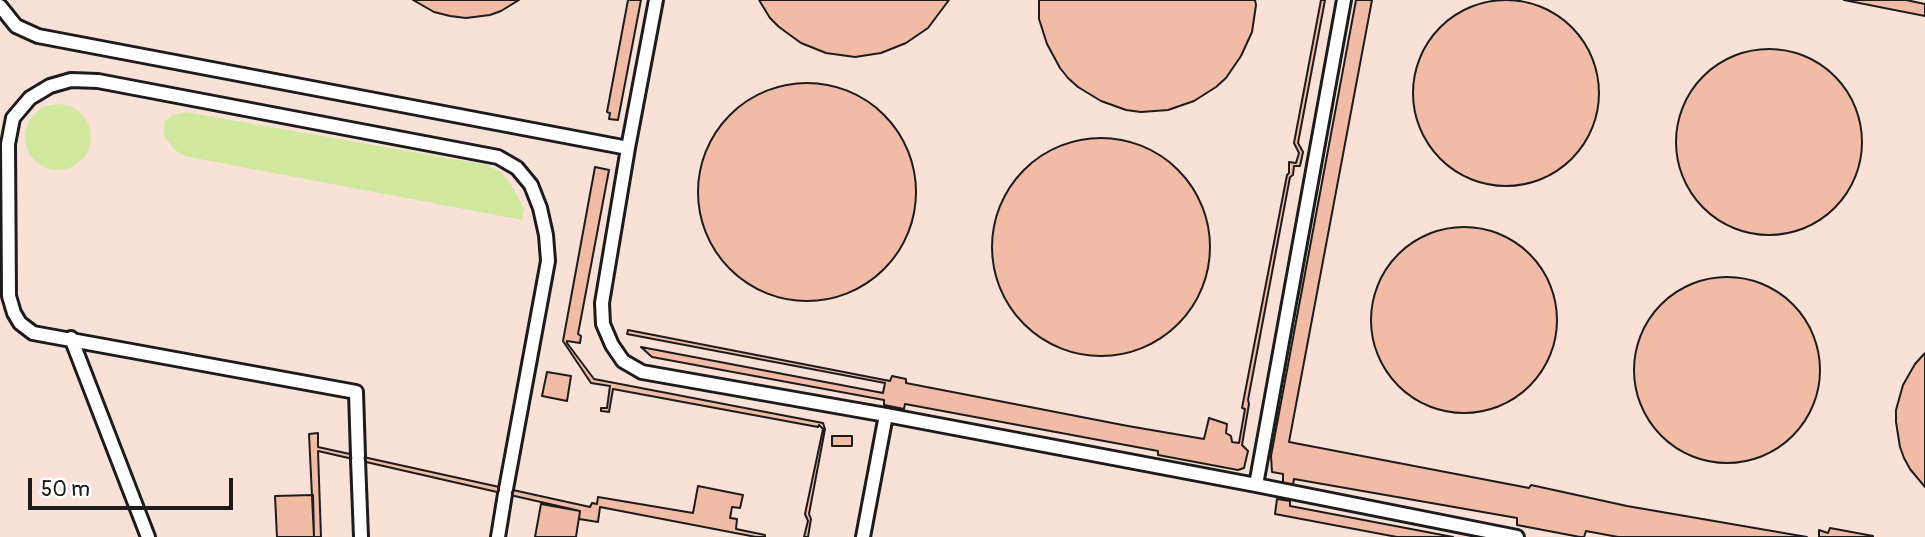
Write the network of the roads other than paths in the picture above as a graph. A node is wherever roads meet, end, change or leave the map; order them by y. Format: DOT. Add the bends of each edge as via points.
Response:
graph roads {
  1 [pos="656,0"];
  2 [pos="1344,0"];
  3 [pos="0,6"];
  4 [pos="628,148"];
  5 [pos="71,338"];
  6 [pos="886,415"];
  7 [pos="1256,485"];
  8 [pos="148,537"];
  9 [pos="361,537"];
  10 [pos="498,537"];
  11 [pos="863,537"];
  12 [pos="1517,537"];
  1 -- 4 [label="lane"];
  2 -- 7 [label="lane"];
  3 -- 4 [label="lane" via="16,26 37,36"];
  4 -- 6 [label="lane" via="602,303 603,324 623,361 642,372"];
  5 -- 8 [label="lane"];
  5 -- 9 [label="lane" via="356,392"];
  5 -- 10 [label="lane" via="33,333 20,323 9,296 10,131 13,118 30,98 50,86 71,80 98,81 498,158 517,168 531,185 540,208 548,261"];
  6 -- 7 [label="lane"];
  6 -- 11 [label="lane"];
  7 -- 12 [label="lane"];
}
